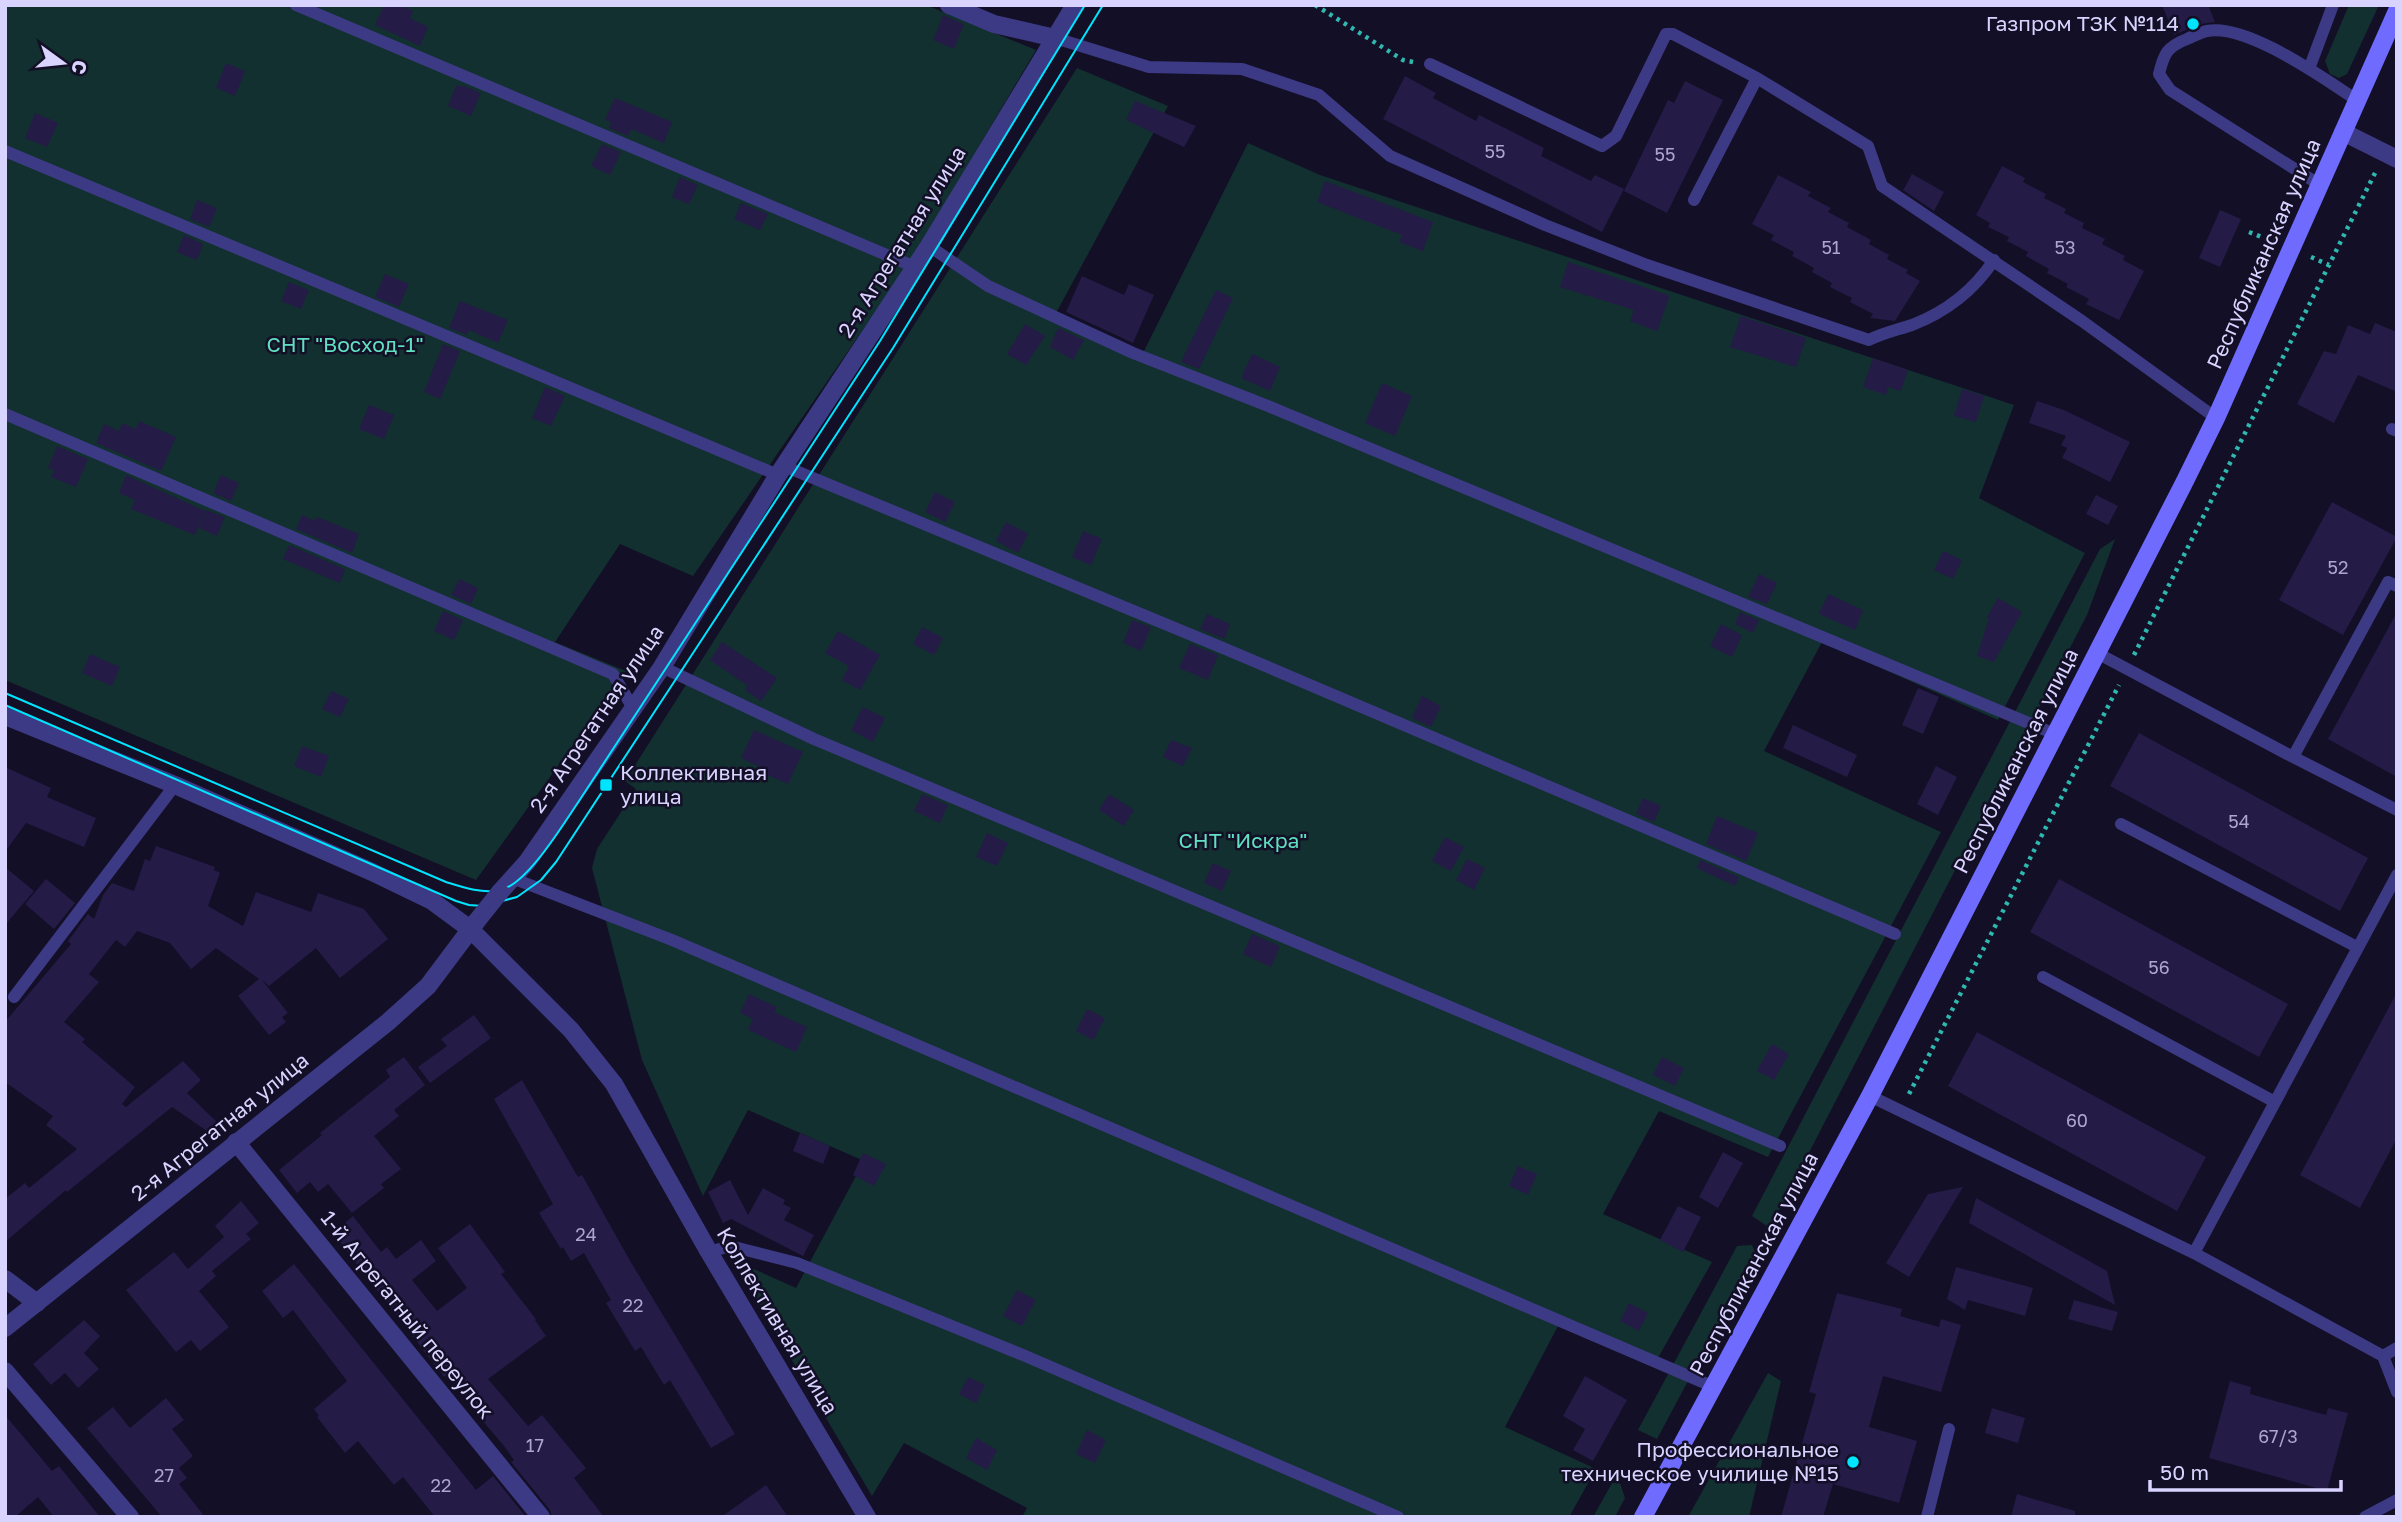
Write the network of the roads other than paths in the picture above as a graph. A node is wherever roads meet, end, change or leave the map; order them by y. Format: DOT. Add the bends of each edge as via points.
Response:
graph roads {
  1 [pos="296,5"];
  2 [pos="949,5"];
  3 [pos="1075,5"];
  4 [pos="2333,5"];
  5 [pos="2397,11"];
  6 [pos="1055,38"];
  7 [pos="1430,64"];
  8 [pos="2309,69"];
  9 [pos="1757,78"];
  10 [pos="2357,100"];
  11 [pos="2343,132"];
  12 [pos="5,151"];
  13 [pos="2391,156"];
  14 [pos="2320,185"];
  15 [pos="1694,200"];
  16 [pos="929,246"];
  17 [pos="1994,260"];
  18 [pos="915,267"];
  19 [pos="5,414"];
  20 [pos="2216,418"];
  21 [pos="781,470"];
  22 [pos="2397,586"];
  23 [pos="2097,653"];
  24 [pos="662,667"];
  25 [pos="634,710"];
  26 [pos="5,716"];
  27 [pos="2055,734"];
  28 [pos="2294,757"];
  29 [pos="175,785"];
  30 [pos="2397,810"];
  31 [pos="2122,824"];
  32 [pos="2397,875"];
  33 [pos="506,885"];
  34 [pos="473,926"];
  35 [pos="1895,934"];
  36 [pos="2357,947"];
  37 [pos="2043,977"];
  38 [pos="14,997"];
  39 [pos="1870,1096"];
  40 [pos="2276,1102"];
  41 [pos="236,1142"];
  42 [pos="1780,1146"];
  43 [pos="709,1252"];
  44 [pos="2194,1253"];
  45 [pos="5,1279"];
  46 [pos="37,1303"];
  47 [pos="5,1328"];
  48 [pos="2397,1349"];
  49 [pos="2383,1356"];
  50 [pos="5,1371"];
  51 [pos="1714,1387"];
  52 [pos="2397,1392"];
  53 [pos="1949,1429"];
  54 [pos="2397,1500"];
  55 [pos="131,1517"];
  56 [pos="541,1517"];
  57 [pos="867,1517"];
  58 [pos="1398,1517"];
  59 [pos="1643,1517"];
  60 [pos="1927,1517"];
  61 [pos="2365,1517"];
  1 -- 18 [label="lane"];
  2 -- 6 [label="street" via="994,24"];
  3 -- 6 [label="street, 2-я Агрегатная улица"];
  4 -- 8 [label="lane"];
  5 -- 10 [label="main road, Республиканская улица"];
  6 -- 16 [label="street, 2-я Агрегатная улица"];
  6 -- 17 [label="lane" via="1149,67 1242,69 1319,95 1390,156 1647,265 1869,340 1950,307"];
  7 -- 9 [label="lane" via="1602,146 1616,136 1665,34"];
  8 -- 10 [label="lane"];
  8 -- 14 [label="lane" via="2239,34 2207,31 2171,45 2159,74 2170,90"];
  9 -- 15 [label="lane"];
  9 -- 17 [label="lane" via="1868,146 1882,186"];
  10 -- 11 [label="main road, Республиканская улица"];
  11 -- 13 [label="street"];
  11 -- 14 [label="main road, Республиканская улица"];
  12 -- 21 [label="lane"];
  14 -- 20 [label="main road, Республиканская улица"];
  16 -- 18 [label="street, 2-я Агрегатная улица"];
  16 -- 27 [label="lane" via="988,286 1133,353"];
  17 -- 20 [label="lane"];
  18 -- 21 [label="street, 2-я Агрегатная улица"];
  19 -- 25 [label="lane" via="613,674"];
  20 -- 23 [label="main road, Республиканская улица"];
  21 -- 24 [label="street, 2-я Агрегатная улица"];
  21 -- 35 [label="lane" via="1211,643"];
  22 -- 28 [label="lane" via="2388,582"];
  23 -- 27 [label="main road, Республиканская улица"];
  23 -- 28 [label="lane"];
  24 -- 25 [label="street, 2-я Агрегатная улица"];
  24 -- 42 [label="lane" via="814,739"];
  25 -- 33 [label="street, 2-я Агрегатная улица"];
  26 -- 29 [label="street, Коллективная улица"];
  27 -- 39 [label="main road, Республиканская улица"];
  28 -- 30 [label="lane"];
  29 -- 34 [label="street, Коллективная улица" via="432,901"];
  29 -- 38 [label="lane"];
  31 -- 36 [label="lane"];
  32 -- 36 [label="lane"];
  33 -- 34 [label="street, 2-я Агрегатная улица, bridge"];
  33 -- 51 [label="lane" via="672,940"];
  34 -- 41 [label="street, 2-я Агрегатная улица" via="428,986"];
  34 -- 43 [label="street, Коллективная улица" via="571,1030 614,1084"];
  36 -- 40 [label="lane"];
  37 -- 40 [label="lane"];
  39 -- 44 [label="lane"];
  39 -- 51 [label="main road, Республиканская улица"];
  40 -- 44 [label="lane"];
  41 -- 46 [label="street, 2-я Агрегатная улица"];
  41 -- 56 [label="street, 1-й Агрегатный переулок"];
  43 -- 57 [label="street, Коллективная улица"];
  43 -- 58 [label="lane" via="730,1246 797,1262"];
  44 -- 49 [label="lane"];
  45 -- 46 [label="street"];
  46 -- 47 [label="street, 2-я Агрегатная улица"];
  48 -- 49 [label="lane"];
  49 -- 52 [label="lane"];
  50 -- 55 [label="street"];
  51 -- 59 [label="main road, Республиканская улица"];
  53 -- 60 [label="lane"];
  54 -- 61 [label="lane"];
}
